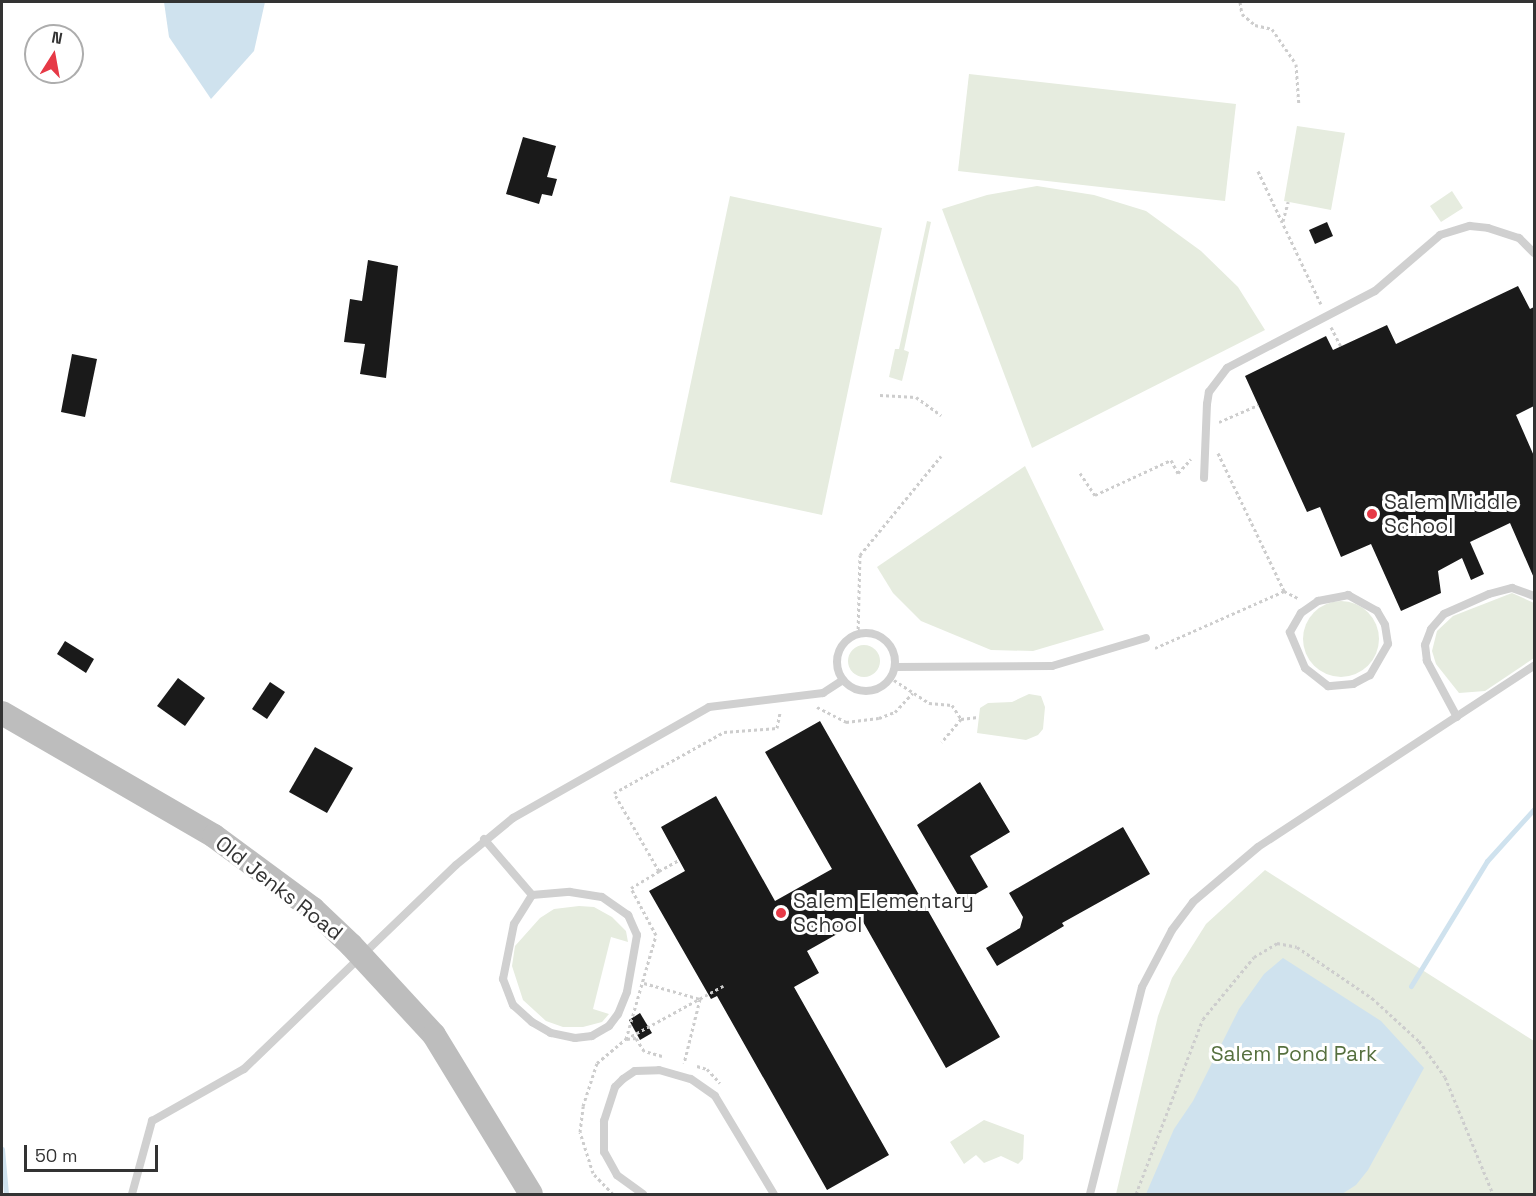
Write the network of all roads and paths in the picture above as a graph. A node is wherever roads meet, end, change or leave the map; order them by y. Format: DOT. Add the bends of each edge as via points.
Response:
graph roads {
  1 [pos="1240,2"];
  2 [pos="1299,103"];
  3 [pos="1258,171"];
  4 [pos="1288,202"];
  5 [pos="1282,223"];
  6 [pos="1534,253"];
  7 [pos="1327,317"];
  8 [pos="1341,347"];
  9 [pos="880,395"];
  10 [pos="1258,405"];
  11 [pos="941,415"];
  12 [pos="1205,429"];
  13 [pos="1215,448"];
  14 [pos="1192,455"];
  15 [pos="941,456"];
  16 [pos="1080,473"];
  17 [pos="1204,478"];
  18 [pos="1284,591"];
  19 [pos="1534,596"];
  20 [pos="1302,598"];
  21 [pos="1290,632"];
  22 [pos="858,635"];
  23 [pos="1146,638"];
  24 [pos="1151,650"];
  25 [pos="1534,666"];
  26 [pos="895,667"];
  27 [pos="890,678"];
  28 [pos="843,680"];
  29 [pos="913,693"];
  30 [pos="805,707"];
  31 [pos="782,708"];
  32 [pos="2,713"];
  33 [pos="978,717"];
  34 [pos="1457,717"];
  35 [pos="961,719"];
  36 [pos="942,742"];
  37 [pos="484,839"];
  38 [pos="679,860"];
  39 [pos="658,872"];
  40 [pos="532,895"];
  41 [pos="363,957"];
  42 [pos="644,983"];
  43 [pos="723,986"];
  44 [pos="700,999"];
  45 [pos="637,1034"];
  46 [pos="626,1039"];
  47 [pos="684,1063"];
  48 [pos="132,1194"];
  49 [pos="531,1194"];
  50 [pos="643,1194"];
  51 [pos="774,1194"];
  52 [pos="1090,1194"];
  53 [pos="1136,1194"];
  54 [pos="1494,1194"];
  1 -- 2 [label="path" via="1242,14 1256,25 1272,29 1296,64"];
  3 -- 5 [label="path"];
  4 -- 5 [label="path"];
  5 -- 7 [label="path"];
  6 -- 7 [label="lane" via="1519,238 1504,232 1470,226 1455,230 1440,235 1375,291"];
  7 -- 8 [label="path"];
  7 -- 12 [label="lane" via="1227,368 1209,392"];
  9 -- 11 [label="path" via="916,397"];
  10 -- 12 [label="path"];
  12 -- 17 [label="lane"];
  13 -- 18 [label="path"];
  14 -- 16 [label="path" via="1178,473 1171,460 1095,495"];
  15 -- 22 [label="path" via="860,555"];
  18 -- 20 [label="path"];
  18 -- 24 [label="path"];
  19 -- 34 [label="lane" via="1512,588 1489,594 1444,614 1431,629 1425,645 1427,661"];
  21 -- 21 [label="lane" via="1301,613 1318,601 1348,595 1377,611 1388,644 1370,675 1353,684 1328,686 1305,668"];
  22 -- 26 [label="lane" via="869,633 886,641 895,657"];
  22 -- 28 [label="lane" via="839,653"];
  23 -- 26 [label="lane" via="1052,666"];
  25 -- 34 [label="lane"];
  26 -- 27 [label="lane"];
  27 -- 28 [label="lane" via="868,691"];
  27 -- 29 [label="path"];
  28 -- 37 [label="lane" via="823,693 709,707 513,818"];
  29 -- 30 [label="path" via="895,712 879,718 846,722 817,706"];
  29 -- 35 [label="path" via="929,703 952,705"];
  31 -- 39 [label="path" via="777,728 724,732 617,788 615,799"];
  32 -- 41 [label="street, Old Jenks Road" via="214,836 305,903"];
  33 -- 35 [label="path"];
  34 -- 52 [label="lane" via="1258,847 1193,902 1172,930 1142,987"];
  35 -- 36 [label="path" via="950,727"];
  37 -- 40 [label="lane"];
  37 -- 41 [label="lane"];
  38 -- 39 [label="path"];
  39 -- 42 [label="path" via="631,888 656,935"];
  40 -- 40 [label="lane" via="514,924 506,950 503,979 513,1005 551,1033 575,1038 592,1036 609,1026 618,1014 627,992 637,935 628,915 602,897 570,892"];
  41 -- 48 [label="lane" via="244,1069 152,1120"];
  41 -- 49 [label="street, Old Jenks Road" via="434,1035"];
  42 -- 44 [label="path"];
  42 -- 46 [label="path"];
  43 -- 44 [label="path"];
  44 -- 45 [label="path"];
  44 -- 47 [label="path"];
  50 -- 51 [label="lane" via="617,1175 604,1152 604,1121 615,1087 623,1078 635,1071 659,1070 691,1079 715,1096"];
  53 -- 54 [label="path" via="1203,1019 1254,957 1277,942 1297,947 1372,998 1419,1041 1445,1077"];
}
